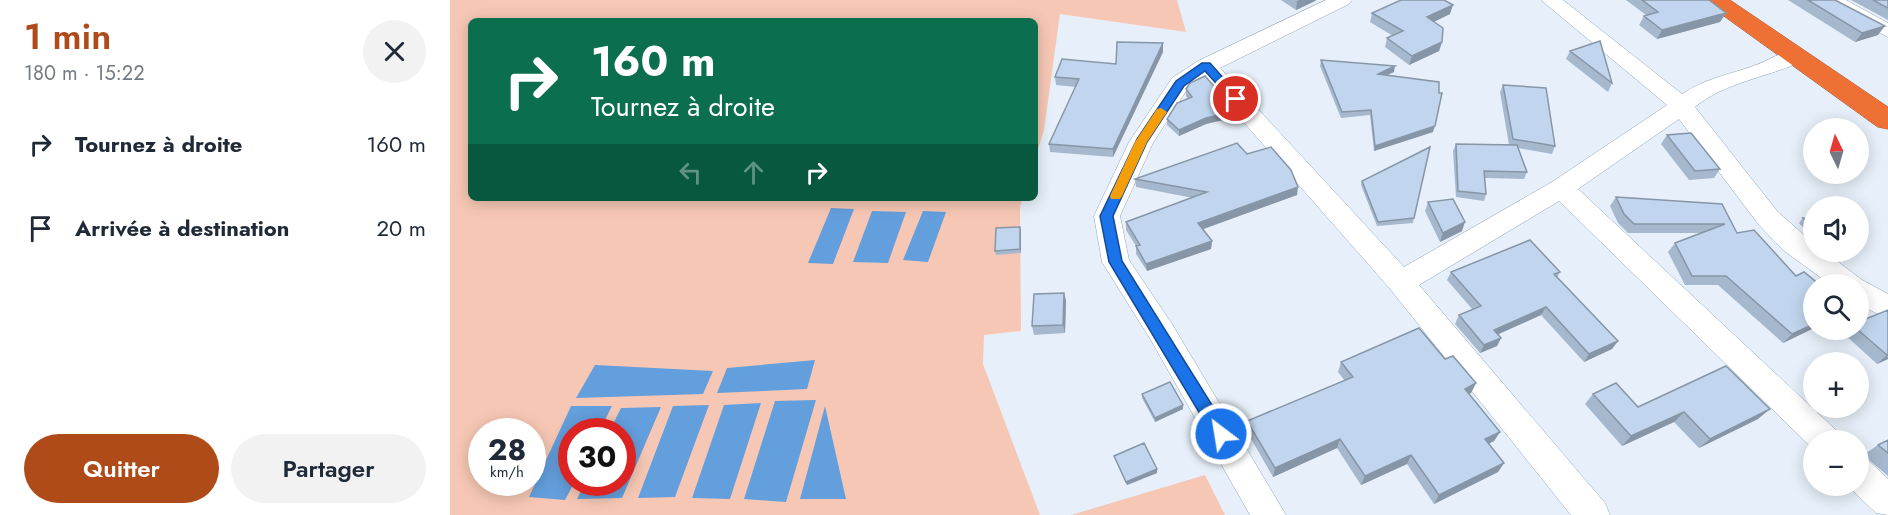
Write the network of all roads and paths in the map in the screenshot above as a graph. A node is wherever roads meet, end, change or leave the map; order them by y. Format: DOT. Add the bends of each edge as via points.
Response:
graph roads {
  1 [pos="1342,0"];
  2 [pos="1551,0"];
  3 [pos="1714,0"];
  4 [pos="1746,0"];
  5 [pos="1831,0"];
  6 [pos="1888,31"];
  7 [pos="1795,57"];
  8 [pos="1206,66"];
  9 [pos="1888,94"];
  10 [pos="1682,106"];
  11 [pos="1888,120"];
  12 [pos="1561,188"];
  13 [pos="1836,274"];
  14 [pos="1401,282"];
  15 [pos="1869,297"];
  16 [pos="1888,308"];
  17 [pos="1814,430"];
  18 [pos="1869,483"];
  19 [pos="1888,501"];
  20 [pos="1269,515"];
  21 [pos="1593,515"];
  1 -- 8 [label="street"];
  2 -- 10 [label="street"];
  3 -- 7 [label="highway"];
  4 -- 9 [label="highway"];
  5 -- 6 [label="street"];
  7 -- 10 [label="street" via="1718,82"];
  7 -- 11 [label="highway"];
  8 -- 14 [label="street"];
  8 -- 20 [label="street" via="1180,83 1141,142 1107,216 1116,262"];
  10 -- 12 [label="street"];
  10 -- 13 [label="street" via="1768,218 1792,243"];
  12 -- 14 [label="street"];
  12 -- 17 [label="street"];
  14 -- 21 [label="street"];
  15 -- 16 [label="street"];
  18 -- 19 [label="street"];
}
